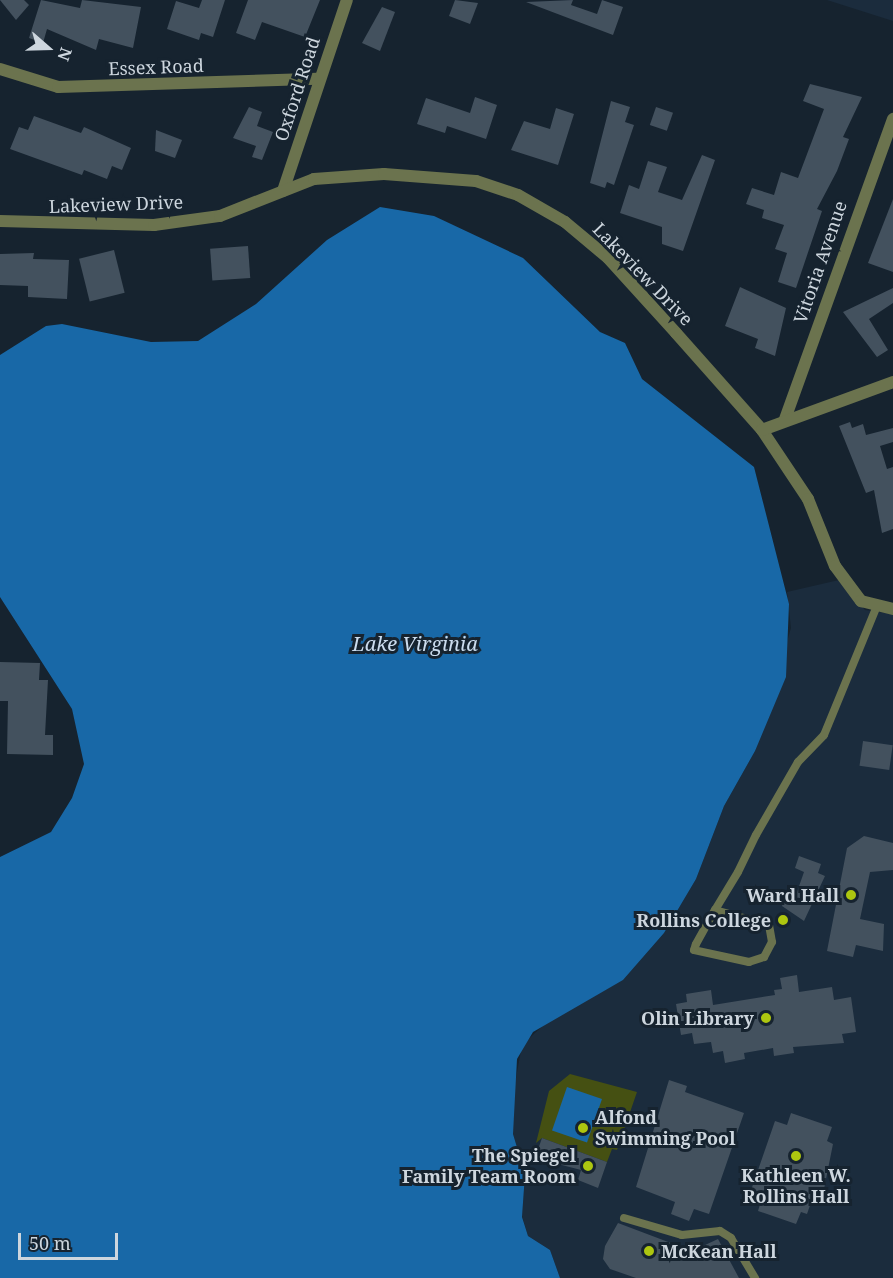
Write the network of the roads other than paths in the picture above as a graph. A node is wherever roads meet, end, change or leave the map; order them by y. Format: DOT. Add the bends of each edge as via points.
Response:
graph roads {
  1 [pos="347,0"];
  2 [pos="0,69"];
  3 [pos="317,79"];
  4 [pos="893,119"];
  5 [pos="283,191"];
  6 [pos="0,221"];
  7 [pos="893,382"];
  8 [pos="785,419"];
  9 [pos="762,430"];
  10 [pos="876,608"];
  11 [pos="893,609"];
  12 [pos="715,910"];
  13 [pos="624,1218"];
  14 [pos="755,1278"];
  1 -- 3 [label="street, Oxford Road"];
  2 -- 3 [label="street, Essex Road" via="58,87"];
  3 -- 5 [label="street, Oxford Road"];
  4 -- 8 [label="street, Vitoria Avenue"];
  5 -- 6 [label="street, Lakeview Drive" via="220,216 154,225"];
  5 -- 9 [label="street, Lakeview Drive" via="314,179 435,175 518,195 565,222 608,258"];
  7 -- 8 [label="street"];
  8 -- 9 [label="street"];
  9 -- 10 [label="street, Lakeview Drive" via="808,499 836,566 861,601"];
  10 -- 11 [label="street"];
  10 -- 12 [label="lane" via="824,735 798,762"];
  12 -- 12 [label="lane" via="694,950 749,962 764,957 772,942 769,924"];
  13 -- 14 [label="lane" via="682,1235 720,1230 731,1238"];
}
